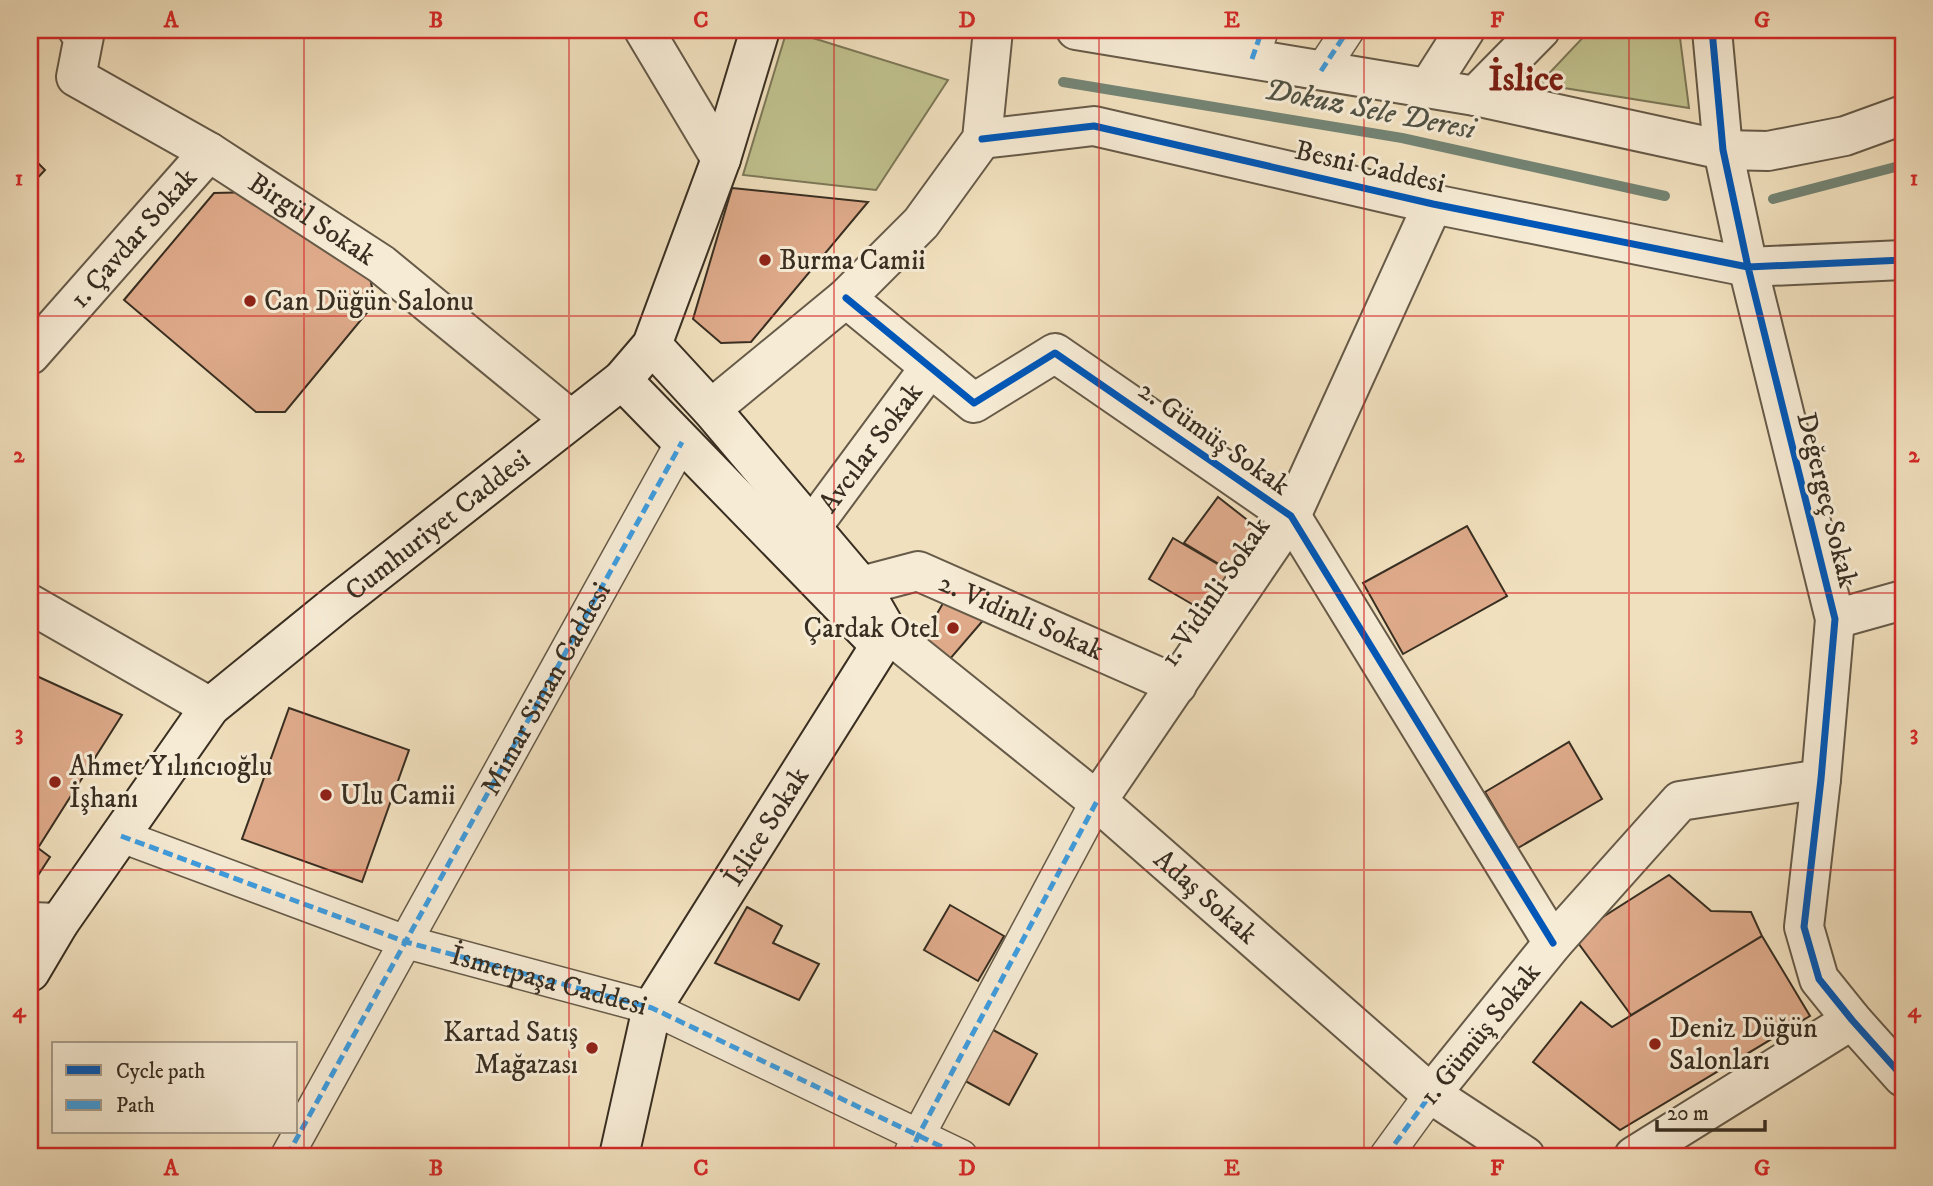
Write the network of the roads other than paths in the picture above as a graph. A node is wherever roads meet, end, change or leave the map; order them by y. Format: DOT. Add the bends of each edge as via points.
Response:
graph roads {
  1 [pos="644,30"];
  2 [pos="760,30"];
  3 [pos="993,30"];
  4 [pos="1348,30"];
  5 [pos="1465,30"];
  6 [pos="1540,30"];
  7 [pos="1712,30"];
  8 [pos="83,32"];
  9 [pos="1099,32"];
  10 [pos="1257,44"];
  11 [pos="1321,71"];
  12 [pos="1428,88"];
  13 [pos="1475,96"];
  14 [pos="1903,115"];
  15 [pos="982,139"];
  16 [pos="1723,150"];
  17 [pos="209,152"];
  18 [pos="722,159"];
  19 [pos="1433,204"];
  20 [pos="1903,260"];
  21 [pos="1748,267"];
  22 [pos="846,298"];
  23 [pos="652,345"];
  24 [pos="30,355"];
  25 [pos="930,367"];
  26 [pos="622,380"];
  27 [pos="711,409"];
  28 [pos="570,419"];
  29 [pos="682,442"];
  30 [pos="1291,516"];
  31 [pos="811,528"];
  32 [pos="861,586"];
  33 [pos="1903,600"];
  34 [pos="30,604"];
  35 [pos="1835,619"];
  36 [pos="884,639"];
  37 [pos="1177,685"];
  38 [pos="210,707"];
  39 [pos="1821,779"];
  40 [pos="1097,801"];
  41 [pos="121,836"];
  42 [pos="39,917"];
  43 [pos="406,942"];
  44 [pos="1553,943"];
  45 [pos="30,972"];
  46 [pos="652,1008"];
  47 [pos="1852,1020"];
  48 [pos="1903,1077"];
  49 [pos="1430,1094"];
  50 [pos="914,1146"];
  51 [pos="288,1156"];
  52 [pos="619,1156"];
  53 [pos="961,1156"];
  54 [pos="1386,1156"];
  55 [pos="1525,1156"];
  56 [pos="1634,1156"];
  1 -- 18 [label="street"];
  2 -- 18 [label="street, Cumhuriyet Caddesi"];
  3 -- 15 [label="street"];
  4 -- 11 [label="street"];
  5 -- 12 [label="street"];
  6 -- 13 [label="street"];
  7 -- 16 [label="street, Değergeç Sokak"];
  8 -- 17 [label="street, Birgül Sokak" via="76,77"];
  9 -- 10 [label="street"];
  10 -- 11 [label="street"];
  11 -- 12 [label="street"];
  12 -- 13 [label="street"];
  13 -- 16 [label="street"];
  14 -- 16 [label="street" via="1845,136 1768,151"];
  15 -- 19 [label="street, Besni Caddesi" via="1094,125"];
  15 -- 22 [label="street" via="921,223"];
  16 -- 21 [label="street, Değergeç Sokak"];
  17 -- 24 [label="street, 1. Çavdar Sokak"];
  17 -- 28 [label="street, Birgül Sokak" via="381,264"];
  18 -- 23 [label="street, Cumhuriyet Caddesi"];
  19 -- 21 [label="street, Besni Caddesi"];
  19 -- 30 [label="street, 1. Vidinli Sokak"];
  20 -- 21 [label="street, Besni Caddesi"];
  21 -- 35 [label="street, Değergeç Sokak"];
  22 -- 25 [label="street, 2. Gümüş Sokak"];
  22 -- 27 [label="street"];
  23 -- 26 [label="street, Cumhuriyet Caddesi"];
  23 -- 27 [label="street"];
  25 -- 30 [label="street, 2. Gümüş Sokak" via="974,403 1055,353"];
  25 -- 31 [label="street, Avcılar Sokak"];
  26 -- 28 [label="street, Cumhuriyet Caddesi"];
  26 -- 29 [label="street"];
  27 -- 29 [label="street"];
  27 -- 31 [label="street"];
  28 -- 38 [label="street, Cumhuriyet Caddesi"];
  29 -- 36 [label="street"];
  29 -- 43 [label="street, Mimar Sinan Caddesi"];
  30 -- 37 [label="street, 1. Vidinli Sokak"];
  30 -- 44 [label="street, 2. Gümüş Sokak"];
  31 -- 32 [label="street"];
  32 -- 36 [label="street"];
  32 -- 37 [label="street, 2. Vidinli Sokak" via="918,571"];
  33 -- 35 [label="street"];
  34 -- 38 [label="street"];
  35 -- 39 [label="street, Değergeç Sokak"];
  36 -- 40 [label="street, Adaş Sokak"];
  36 -- 46 [label="street, İslice Sokak"];
  37 -- 40 [label="street, 1. Vidinli Sokak"];
  38 -- 41 [label="street, Cumhuriyet Caddesi"];
  39 -- 44 [label="street, 1. Gümüş Sokak" via="1680,801"];
  39 -- 47 [label="street, Değergeç Sokak" via="1804,927 1819,979"];
  40 -- 49 [label="street, Adaş Sokak"];
  40 -- 50 [label="street, 1. Vidinli Sokak"];
  41 -- 42 [label="street, Cumhuriyet Caddesi"];
  41 -- 43 [label="street, İsmetpaşa Caddesi"];
  42 -- 45 [label="street, Cumhuriyet Caddesi"];
  43 -- 46 [label="street, İsmetpaşa Caddesi"];
  43 -- 51 [label="street, Mimar Sinan Caddesi"];
  44 -- 49 [label="street, 1. Gümüş Sokak"];
  46 -- 50 [label="street, İsmetpaşa Caddesi"];
  46 -- 52 [label="street, İslice Sokak"];
  47 -- 48 [label="street, Değergeç Sokak"];
  47 -- 56 [label="street"];
  49 -- 54 [label="street, 1. Gümüş Sokak"];
  49 -- 55 [label="street, Adaş Sokak"];
  50 -- 53 [label="street, İsmetpaşa Caddesi"];
}
